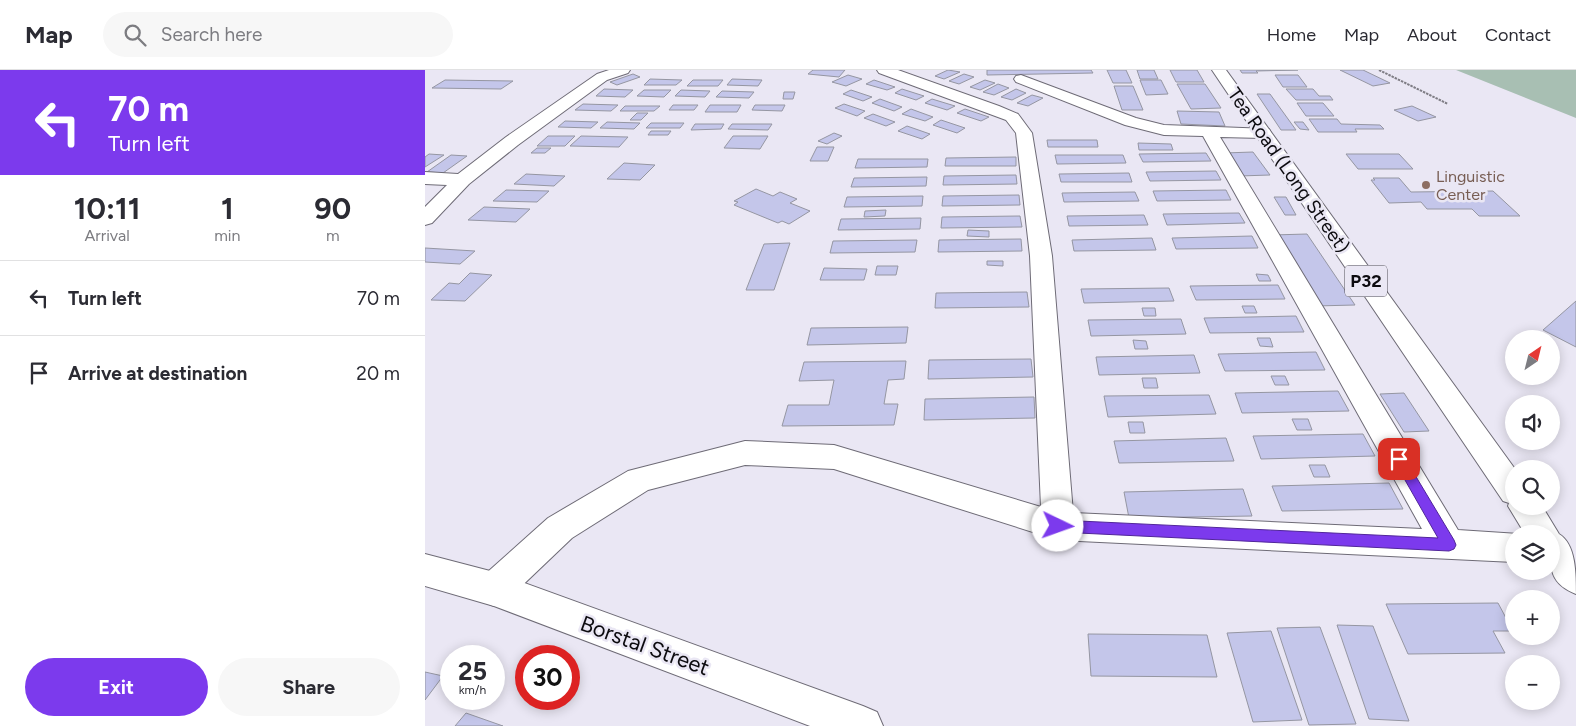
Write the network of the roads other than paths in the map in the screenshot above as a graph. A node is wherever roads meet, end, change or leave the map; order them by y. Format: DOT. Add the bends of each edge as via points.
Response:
graph roads {
  1 [pos="623,70"];
  2 [pos="883,70"];
  3 [pos="1219,70"];
  4 [pos="1021,79"];
  5 [pos="1208,132"];
  6 [pos="1263,133"];
  7 [pos="425,178"];
  8 [pos="462,180"];
  9 [pos="425,219"];
  10 [pos="1505,479"];
  11 [pos="1058,526"];
  12 [pos="1449,545"];
  13 [pos="1505,547"];
  14 [pos="1560,557"];
  15 [pos="425,570"];
  16 [pos="1576,577"];
  17 [pos="494,588"];
  18 [pos="863,726"];
  1 -- 8 [label="street" via="602,77"];
  2 -- 11 [label="street" via="993,109 1012,118 1024,132 1041,256"];
  3 -- 6 [label="street, Tea Road (Long Street) / P32"];
  4 -- 5 [label="street" via="1131,122 1164,130"];
  5 -- 6 [label="street"];
  5 -- 12 [label="street"];
  6 -- 10 [label="street, Tea Road (Long Street) / P32"];
  7 -- 8 [label="street"];
  8 -- 9 [label="street"];
  11 -- 12 [label="street"];
  11 -- 17 [label="street" via="834,457 745,453 639,480 560,528"];
  12 -- 13 [label="street"];
  14 -- 16 [label="street"];
  15 -- 17 [label="street, Borstal Street"];
  17 -- 18 [label="street, Borstal Street"];
}
